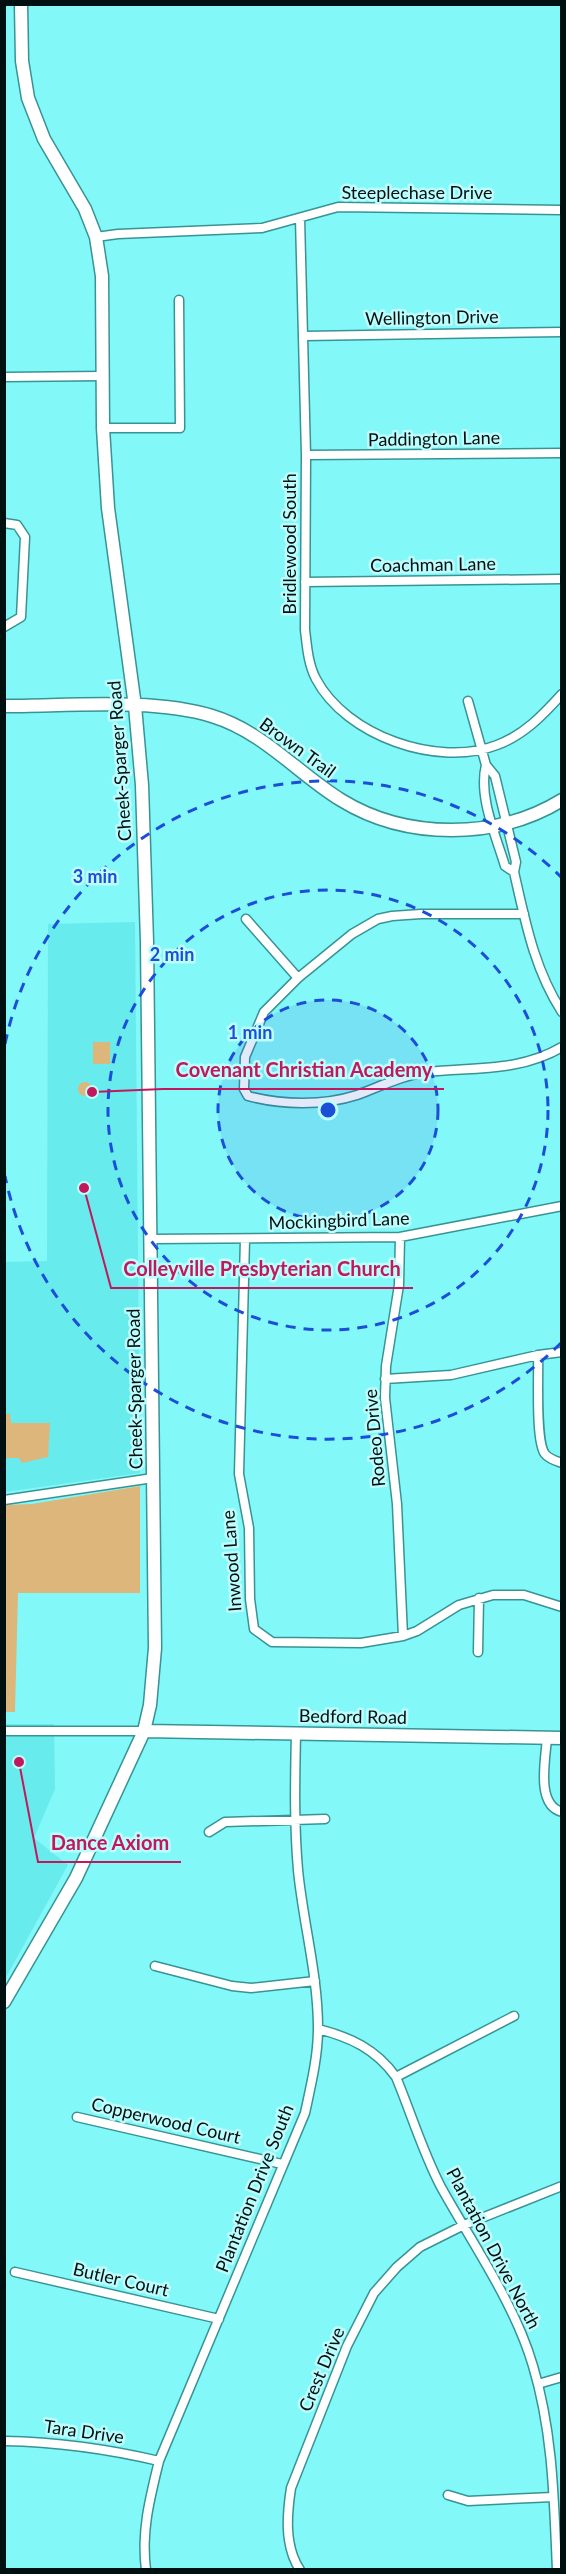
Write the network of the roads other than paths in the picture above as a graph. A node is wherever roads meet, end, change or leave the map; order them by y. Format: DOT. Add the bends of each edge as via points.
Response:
graph roads {
  1 [pos="21,4"];
  2 [pos="561,210"];
  3 [pos="300,218"];
  4 [pos="96,237"];
  5 [pos="179,300"];
  6 [pos="561,332"];
  7 [pos="304,336"];
  8 [pos="4,376"];
  9 [pos="103,376"];
  10 [pos="103,428"];
  11 [pos="561,453"];
  12 [pos="306,455"];
  13 [pos="4,523"];
  14 [pos="561,579"];
  15 [pos="305,582"];
  16 [pos="4,627"];
  17 [pos="561,694"];
  18 [pos="468,701"];
  19 [pos="4,706"];
  20 [pos="135,706"];
  21 [pos="482,749"];
  22 [pos="486,765"];
  23 [pos="561,800"];
  24 [pos="507,823"];
  25 [pos="494,826"];
  26 [pos="514,872"];
  27 [pos="524,914"];
  28 [pos="246,920"];
  29 [pos="298,978"];
  30 [pos="561,1012"];
  31 [pos="561,1047"];
  32 [pos="561,1206"];
  33 [pos="400,1237"];
  34 [pos="150,1239"];
  35 [pos="245,1239"];
  36 [pos="561,1352"];
  37 [pos="538,1355"];
  38 [pos="386,1379"];
  39 [pos="561,1463"];
  40 [pos="153,1478"];
  41 [pos="4,1500"];
  42 [pos="478,1598"];
  43 [pos="561,1607"];
  44 [pos="403,1636"];
  45 [pos="478,1652"];
  46 [pos="4,1731"];
  47 [pos="144,1731"];
  48 [pos="296,1733"];
  49 [pos="547,1737"];
  50 [pos="561,1738"];
  51 [pos="561,1812"];
  52 [pos="294,1819"];
  53 [pos="325,1819"];
  54 [pos="209,1832"];
  55 [pos="155,1966"];
  56 [pos="315,1981"];
  57 [pos="5,2002"];
  58 [pos="514,2016"];
  59 [pos="318,2029"];
  60 [pos="396,2077"];
  61 [pos="77,2117"];
  62 [pos="282,2164"];
  63 [pos="561,2186"];
  64 [pos="464,2224"];
  65 [pos="15,2272"];
  66 [pos="219,2319"];
  67 [pos="561,2377"];
  68 [pos="538,2384"];
  69 [pos="4,2441"];
  70 [pos="159,2461"];
  71 [pos="448,2495"];
  72 [pos="554,2498"];
  73 [pos="558,2539"];
  74 [pos="147,2570"];
  75 [pos="300,2570"];
  76 [pos="556,2570"];
  1 -- 4 [label="main road, Cheek-Sparger Road" via="22,61 28,98 44,139 85,209"];
  2 -- 3 [label="street, Steeplechase Drive" via="357,206 326,209"];
  3 -- 4 [label="street, Steeplechase Drive" via="262,228"];
  3 -- 7 [label="street, Bridlewood South"];
  4 -- 9 [label="main road, Cheek-Sparger Road" via="102,276"];
  5 -- 10 [label="street" via="180,428"];
  6 -- 7 [label="street, Wellington Drive"];
  7 -- 12 [label="street, Bridlewood South"];
  8 -- 9 [label="street"];
  9 -- 10 [label="main road, Cheek-Sparger Road"];
  10 -- 20 [label="main road, Cheek-Sparger Road" via="108,508"];
  11 -- 12 [label="street, Paddington Lane"];
  12 -- 15 [label="street, Bridlewood South"];
  13 -- 16 [label="street" via="17,525 25,537 21,617"];
  14 -- 15 [label="street, Coachman Lane"];
  15 -- 21 [label="street, Bridlewood South" via="308,654 316,679 334,703 394,742 442,752"];
  17 -- 21 [label="street, Bridlewood South" via="528,727 509,740"];
  18 -- 21 [label="street"];
  19 -- 20 [label="main road, Brown Trail"];
  20 -- 25 [label="main road, Brown Trail" via="184,709 226,721 272,747 340,800 379,818 429,829"];
  20 -- 34 [label="main road, Cheek-Sparger Road" via="147,942"];
  21 -- 22 [label="street"];
  22 -- 24 [label="street" via="495,776"];
  22 -- 25 [label="street" via="482,780"];
  23 -- 24 [label="main road, Brown Trail"];
  24 -- 25 [label="main road, Brown Trail"];
  24 -- 26 [label="street" via="516,862"];
  25 -- 26 [label="street" via="505,866"];
  26 -- 27 [label="street"];
  27 -- 29 [label="street" via="421,914 378,919 352,934"];
  27 -- 30 [label="street" via="540,970"];
  28 -- 29 [label="street"];
  29 -- 31 [label="street" via="257,1023 243,1069 248,1096 298,1103 341,1100 425,1072 499,1068"];
  32 -- 33 [label="street, Mockingbird Lane"];
  33 -- 35 [label="street, Mockingbird Lane"];
  33 -- 38 [label="street, Rodeo Drive" via="399,1285"];
  34 -- 35 [label="street, Mockingbird Lane"];
  34 -- 40 [label="main road, Cheek-Sparger Road"];
  35 -- 44 [label="street, Inwood Lane" via="239,1474 249,1528 254,1629 272,1642 290,1644 361,1642"];
  36 -- 37 [label="street"];
  37 -- 38 [label="street" via="451,1375"];
  37 -- 39 [label="street" via="542,1446 545,1453"];
  38 -- 44 [label="street, Rodeo Drive"];
  40 -- 41 [label="street"];
  40 -- 47 [label="main road, Cheek-Sparger Road" via="155,1656"];
  42 -- 43 [label="street, Inwood Lane" via="512,1594"];
  42 -- 44 [label="street, Inwood Lane"];
  42 -- 45 [label="street"];
  46 -- 47 [label="street"];
  47 -- 48 [label="main road, Bedford Road"];
  47 -- 57 [label="main road, Cheek-Sparger Road" via="76,1878"];
  48 -- 49 [label="main road, Bedford Road"];
  48 -- 52 [label="street, Plantation Drive South"];
  49 -- 50 [label="main road, Bedford Road"];
  49 -- 51 [label="street" via="547,1800"];
  52 -- 53 [label="street"];
  52 -- 54 [label="street" via="225,1822"];
  52 -- 56 [label="street, Plantation Drive South"];
  55 -- 56 [label="street" via="251,1988"];
  56 -- 59 [label="street, Plantation Drive South"];
  58 -- 60 [label="street"];
  59 -- 60 [label="street, Plantation Drive North" via="362,2044 388,2065"];
  59 -- 62 [label="street, Plantation Drive South" via="305,2113"];
  60 -- 64 [label="street, Plantation Drive North" via="440,2185"];
  61 -- 62 [label="street, Copperwood Court"];
  62 -- 66 [label="street, Plantation Drive South"];
  63 -- 64 [label="street, Crest Drive"];
  64 -- 68 [label="street, Plantation Drive North" via="525,2343"];
  64 -- 75 [label="street, Crest Drive" via="420,2247 397,2267 374,2293 347,2346 291,2488 287,2512 289,2538"];
  65 -- 66 [label="street, Butler Court"];
  66 -- 70 [label="street, Plantation Drive South"];
  67 -- 68 [label="street"];
  68 -- 72 [label="street, Plantation Drive North"];
  69 -- 70 [label="street, Tara Drive" via="95,2447"];
  70 -- 74 [label="street, Plantation Drive South" via="145,2526"];
  71 -- 72 [label="street" via="468,2501"];
  72 -- 73 [label="street, Plantation Drive North"];
  73 -- 76 [label="street, Plantation Drive North"];
}
